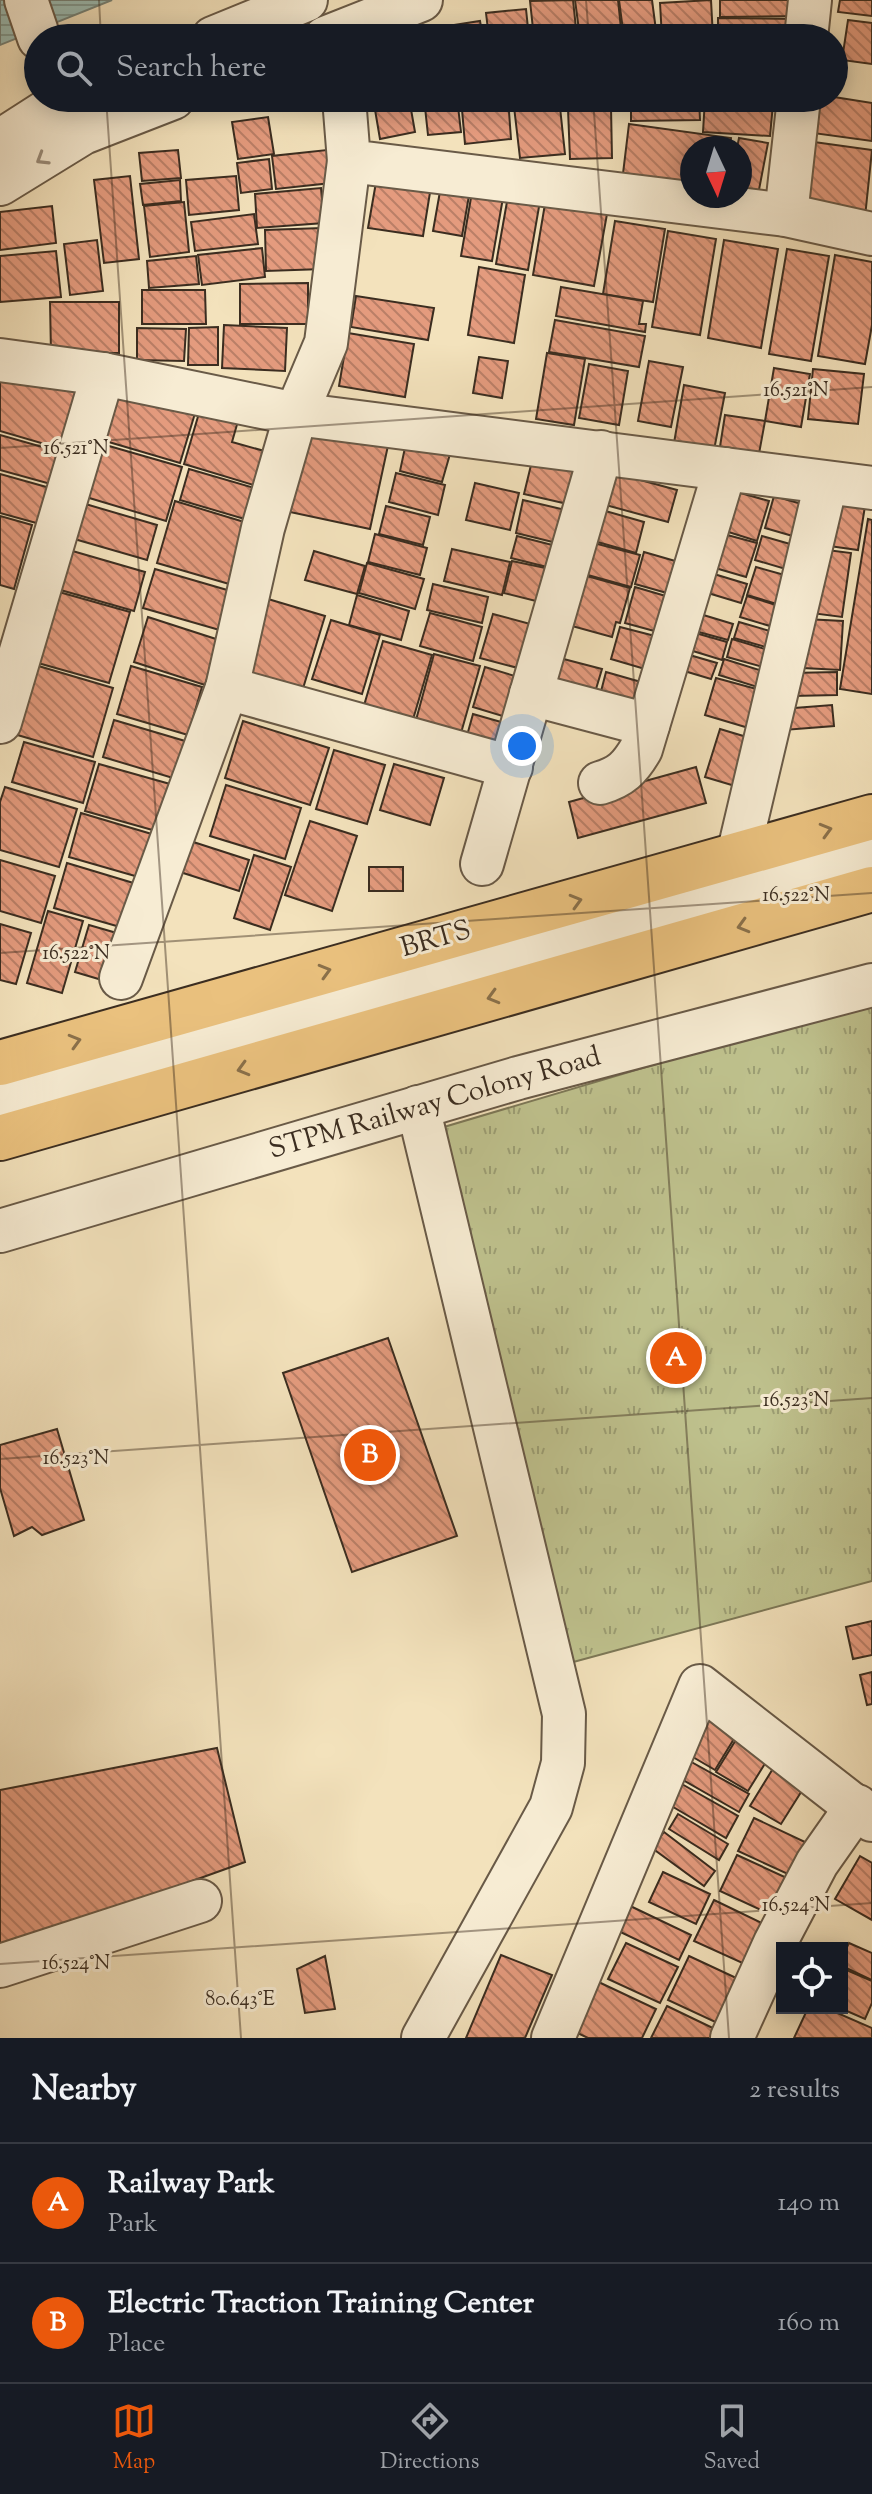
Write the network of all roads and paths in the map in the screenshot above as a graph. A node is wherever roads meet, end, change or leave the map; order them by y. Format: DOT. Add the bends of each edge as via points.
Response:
graph roads {
  1 [pos="26,0"];
  2 [pos="306,0"];
  3 [pos="421,0"];
  4 [pos="810,0"];
  5 [pos="34,24"];
  6 [pos="247,24"];
  7 [pos="363,24"];
  8 [pos="807,24"];
  9 [pos="60,112"];
  10 [pos="65,112"];
  11 [pos="345,112"];
  12 [pos="797,112"];
  13 [pos="0,141"];
  14 [pos="349,161"];
  15 [pos="0,184"];
  16 [pos="786,215"];
  17 [pos="872,234"];
  18 [pos="0,360"];
  19 [pos="103,374"];
  20 [pos="296,414"];
  21 [pos="601,452"];
  22 [pos="725,469"];
  23 [pos="826,483"];
  24 [pos="872,488"];
  25 [pos="9,658"];
  26 [pos="227,688"];
  27 [pos="531,694"];
  28 [pos="0,722"];
  29 [pos="648,725"];
  30 [pos="511,767"];
  31 [pos="600,783"];
  32 [pos="872,817"];
  33 [pos="872,853"];
  34 [pos="738,855"];
  35 [pos="482,864"];
  36 [pos="872,889"];
  37 [pos="121,978"];
  38 [pos="872,985"];
  39 [pos="0,1063"];
  40 [pos="0,1099"];
  41 [pos="418,1107"];
  42 [pos="0,1138"];
  43 [pos="0,1231"];
  44 [pos="864,1813"];
  45 [pos="200,1901"];
  46 [pos="0,1966"];
  47 [pos="423,2038"];
  48 [pos="553,2038"];
  49 [pos="732,2038"];
  1 -- 5 [label="street"];
  2 -- 6 [label="street"];
  3 -- 7 [label="street"];
  4 -- 8 [label="street"];
  9 -- 13 [label="street"];
  10 -- 15 [label="street, one-way"];
  11 -- 14 [label="street"];
  12 -- 16 [label="street"];
  14 -- 16 [label="street"];
  14 -- 20 [label="street" via="326,343"];
  16 -- 17 [label="street"];
  18 -- 19 [label="street"];
  19 -- 20 [label="street"];
  19 -- 25 [label="street"];
  20 -- 21 [label="street"];
  20 -- 26 [label="street" via="263,528"];
  21 -- 22 [label="street"];
  21 -- 27 [label="street"];
  22 -- 23 [label="street"];
  22 -- 29 [label="street"];
  23 -- 24 [label="street"];
  23 -- 34 [label="street"];
  25 -- 28 [label="street"];
  26 -- 30 [label="street"];
  26 -- 37 [label="street"];
  27 -- 29 [label="street"];
  27 -- 30 [label="street"];
  29 -- 31 [label="street" via="632,765"];
  30 -- 35 [label="street"];
  34 -- 32 [label="main road, BRTS, one-way"];
  33 -- 40 [label="street"];
  39 -- 34 [label="main road, BRTS, one-way"];
  36 -- 42 [label="main road, one-way"];
  38 -- 41 [label="street, STPM Railway Colony Road"];
  41 -- 43 [label="street, STPM Railway Colony Road"];
  41 -- 47 [label="street" via="564,1714 563,1763 551,1807"];
  44 -- 48 [label="street" via="700,1686"];
  44 -- 49 [label="street" via="817,1863"];
  45 -- 46 [label="street"];
}
